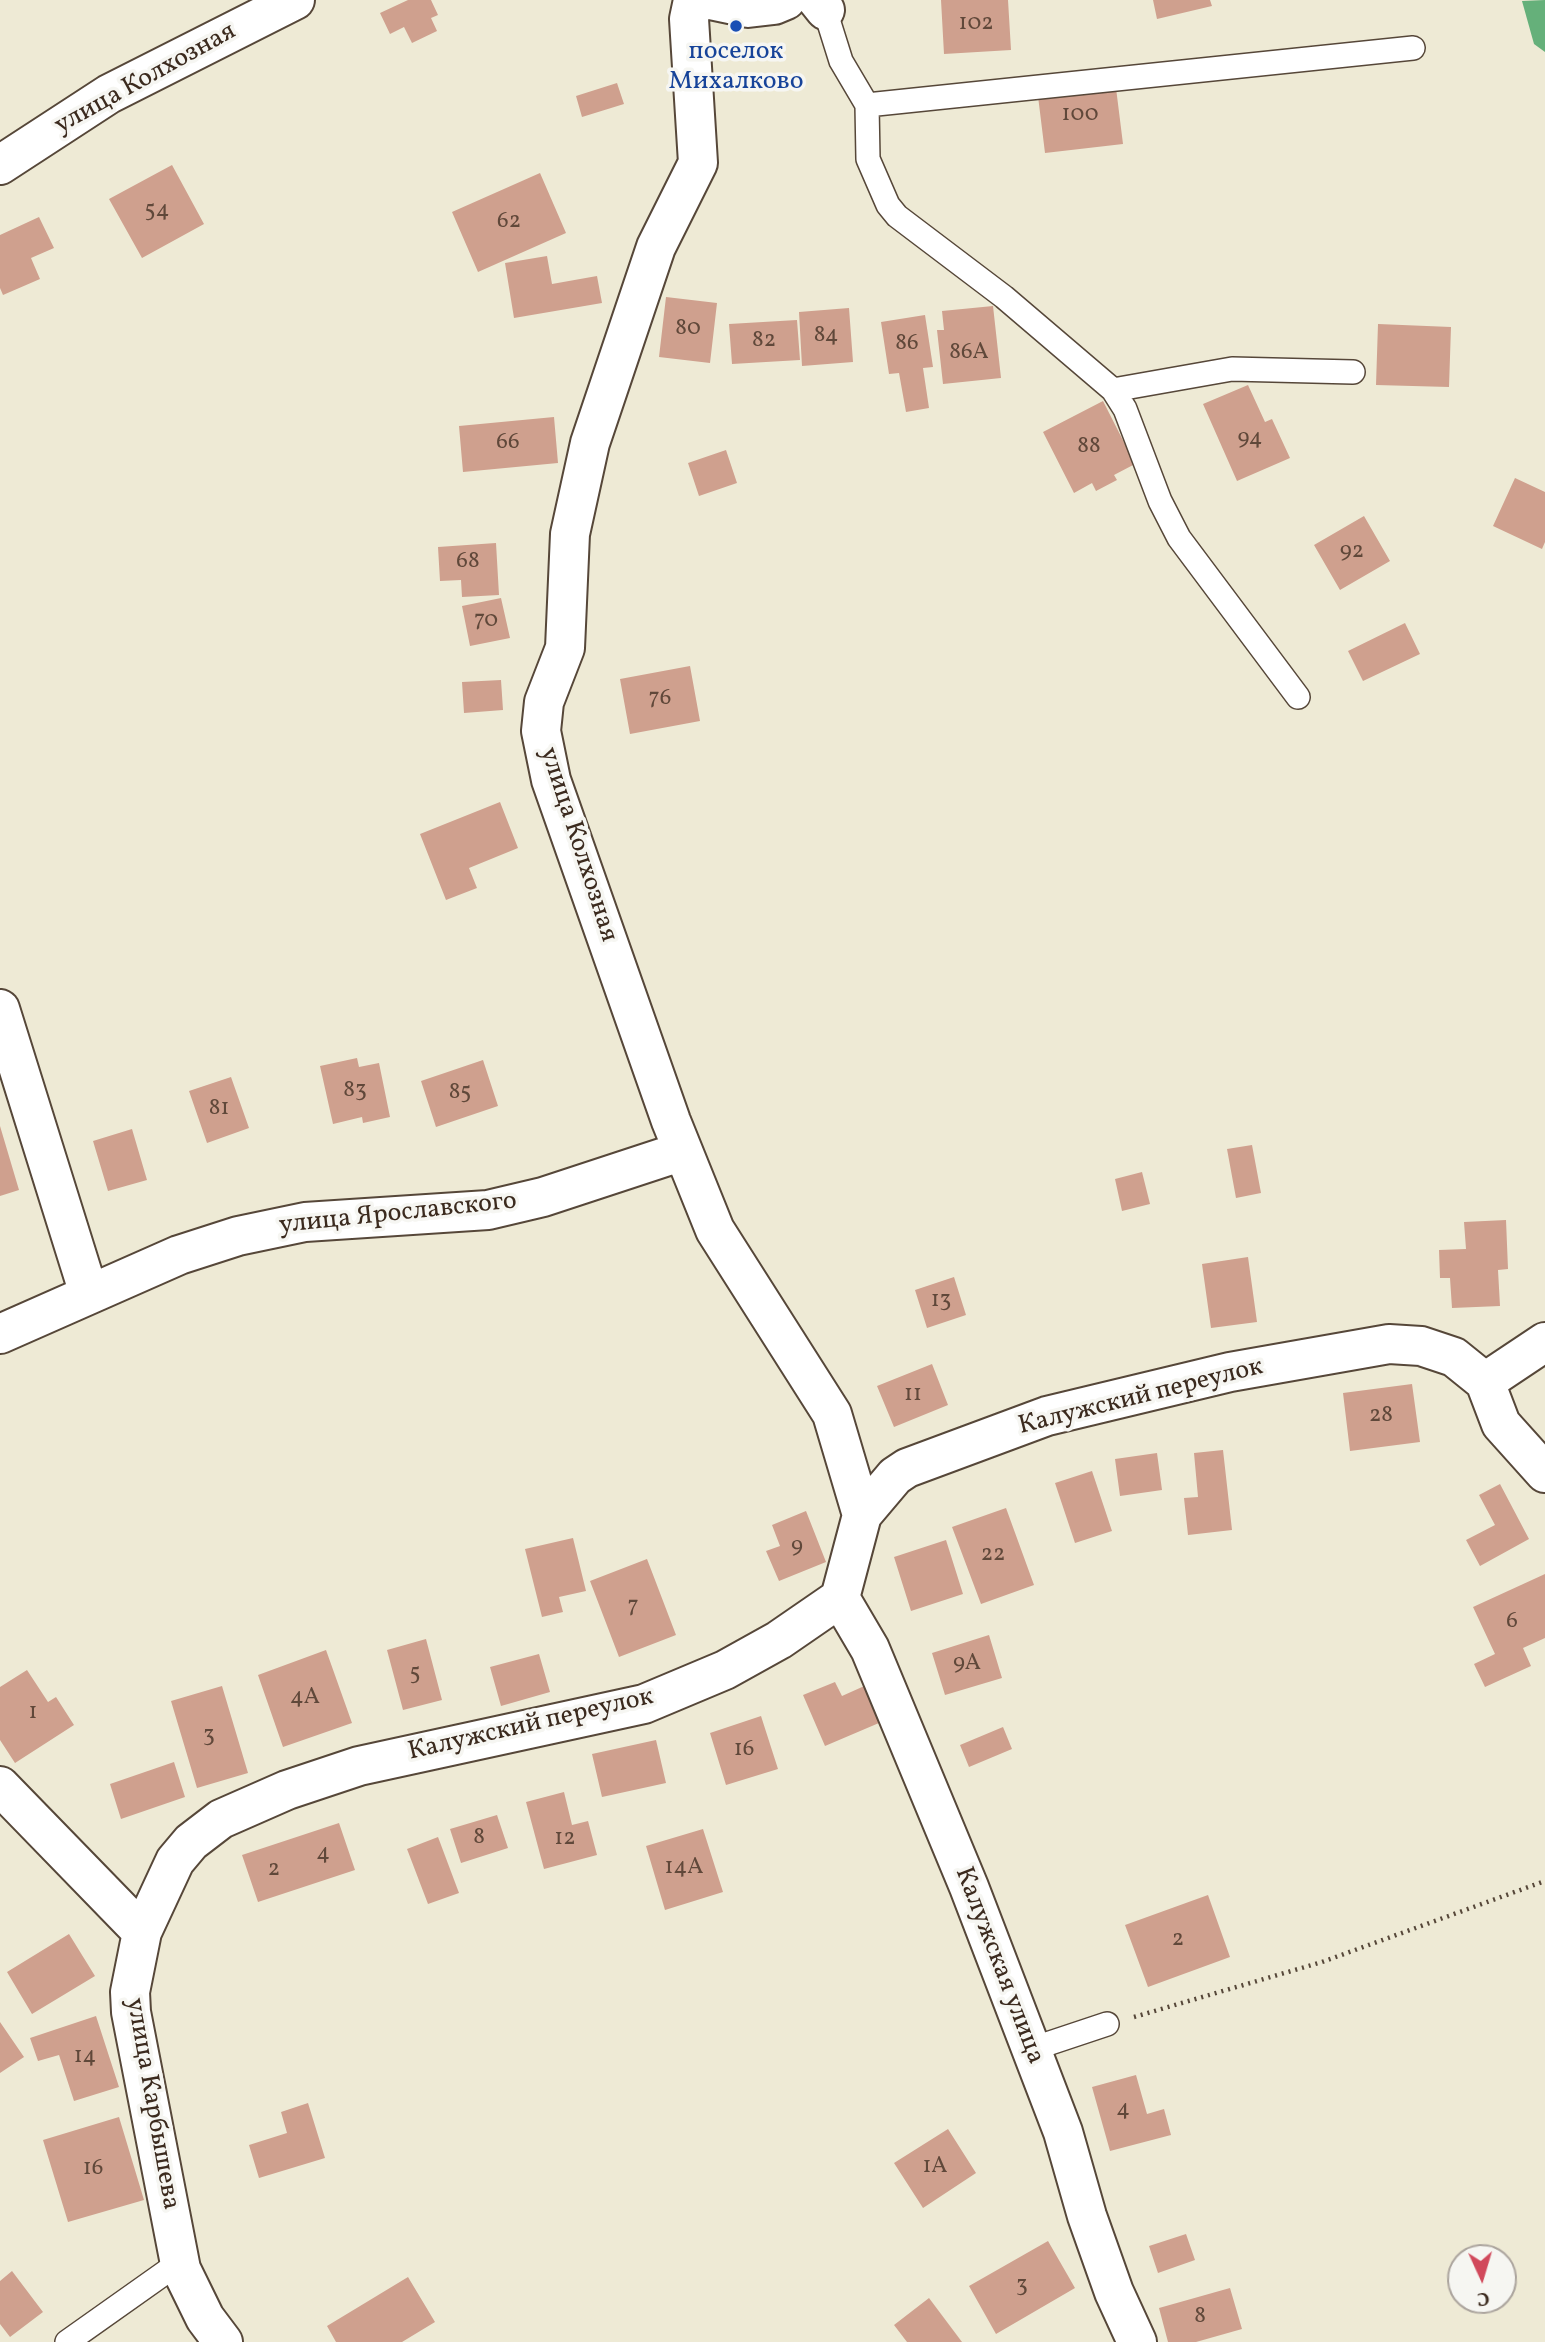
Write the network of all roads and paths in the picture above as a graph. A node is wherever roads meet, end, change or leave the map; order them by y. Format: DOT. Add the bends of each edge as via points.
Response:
graph roads {
  1 [pos="295,0"];
  2 [pos="786,0"];
  3 [pos="821,5"];
  4 [pos="698,6"];
  5 [pos="1413,48"];
  6 [pos="867,105"];
  7 [pos="0,165"];
  8 [pos="1353,372"];
  9 [pos="1113,390"];
  10 [pos="1298,697"];
  11 [pos="0,1009"];
  12 [pos="683,1151"];
  13 [pos="89,1294"];
  14 [pos="0,1334"];
  15 [pos="1545,1342"];
  16 [pos="1485,1382"];
  17 [pos="1545,1473"];
  18 [pos="862,1515"];
  19 [pos="841,1598"];
  20 [pos="0,1786"];
  21 [pos="1545,1881"];
  22 [pos="142,1932"];
  23 [pos="1107,2024"];
  24 [pos="1029,2050"];
  25 [pos="180,2262"];
  26 [pos="67,2342"];
  27 [pos="223,2342"];
  28 [pos="1137,2342"];
  1 -- 7 [label="street, улица Колхозная" via="110,94"];
  2 -- 4 [label="street" via="748,8"];
  3 -- 6 [label="lane" via="841,61"];
  4 -- 12 [label="street, улица Колхозная" via="698,163 656,247 590,443 570,534 565,648 544,702 541,731 551,780"];
  5 -- 6 [label="lane"];
  6 -- 9 [label="lane" via="869,159 880,191 897,216 1004,297"];
  8 -- 9 [label="lane" via="1232,369"];
  9 -- 10 [label="lane" via="1179,538"];
  11 -- 13 [label="street"];
  12 -- 13 [label="street, улица Ярославского" via="488,1210 305,1222 238,1236 179,1255"];
  12 -- 18 [label="street, улица Колхозная" via="715,1230 832,1414"];
  13 -- 14 [label="street, улица Ярославского"];
  15 -- 16 [label="street"];
  16 -- 17 [label="street" via="1502,1424"];
  16 -- 18 [label="street, Калужский переулок" via="1454,1357 1421,1346 1389,1344 1230,1372 1047,1416 907,1468 883,1487"];
  18 -- 19 [label="street, Калужский переулок"];
  19 -- 22 [label="street, Калужский переулок" via="753,1655 644,1704 359,1766 235,1810 183,1852"];
  19 -- 24 [label="street, Калужская улица" via="870,1649 907,1736"];
  20 -- 22 [label="street"];
  21 -- 23 [label="path" via="1322,1962"];
  22 -- 25 [label="street, улица Карбышева" via="131,2012"];
  23 -- 24 [label="lane"];
  24 -- 28 [label="street, Калужская улица" via="1063,2132 1114,2292"];
  25 -- 26 [label="lane"];
  25 -- 27 [label="street, улица Карбышева" via="191,2294"];
}
